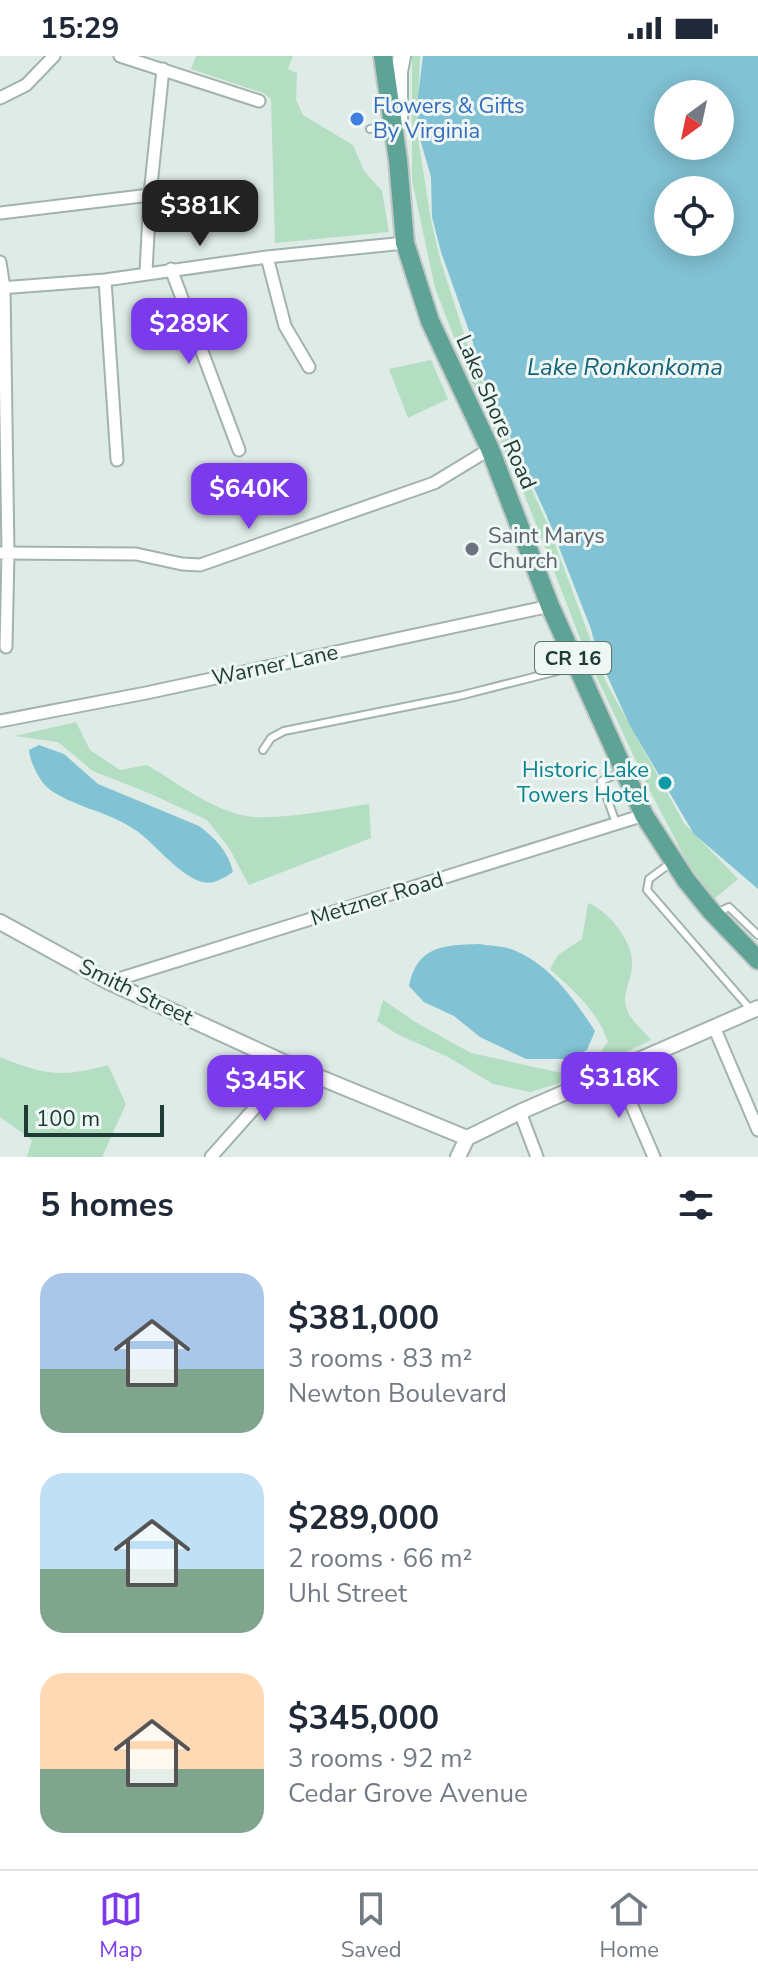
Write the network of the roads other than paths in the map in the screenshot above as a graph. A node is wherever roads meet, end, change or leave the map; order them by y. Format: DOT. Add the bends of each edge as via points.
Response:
graph roads {
  1 [pos="54,56"];
  2 [pos="120,56"];
  3 [pos="383,56"];
  4 [pos="402,56"];
  5 [pos="163,69"];
  6 [pos="0,98"];
  7 [pos="259,101"];
  8 [pos="393,124"];
  9 [pos="370,129"];
  10 [pos="398,160"];
  11 [pos="150,195"];
  12 [pos="0,213"];
  13 [pos="405,243"];
  14 [pos="267,257"];
  15 [pos="0,262"];
  16 [pos="171,269"];
  17 [pos="146,272"];
  18 [pos="105,280"];
  19 [pos="2,288"];
  20 [pos="309,367"];
  21 [pos="490,449"];
  22 [pos="239,450"];
  23 [pos="117,460"];
  24 [pos="4,553"];
  25 [pos="550,606"];
  26 [pos="6,647"];
  27 [pos="577,666"];
  28 [pos="0,721"];
  29 [pos="263,750"];
  30 [pos="624,772"];
  31 [pos="644,815"];
  32 [pos="616,824"];
  33 [pos="674,861"];
  34 [pos="714,915"];
  35 [pos="0,922"];
  36 [pos="758,935"];
  37 [pos="758,960"];
  38 [pos="109,982"];
  39 [pos="755,1010"];
  40 [pos="714,1027"];
  41 [pos="292,1066"];
  42 [pos="616,1069"];
  43 [pos="520,1112"];
  44 [pos="758,1130"];
  45 [pos="467,1138"];
  46 [pos="211,1157"];
  47 [pos="458,1157"];
  48 [pos="537,1157"];
  49 [pos="654,1157"];
  1 -- 6 [label="street" via="37,76"];
  2 -- 5 [label="street"];
  3 -- 8 [label="main road, Lake Shore Road / CR 16"];
  4 -- 10 [label="main road"];
  5 -- 7 [label="street"];
  5 -- 11 [label="street"];
  8 -- 9 [label="lane"];
  8 -- 10 [label="main road, Lake Shore Road / CR 16"];
  10 -- 13 [label="main road, Lake Shore Road / CR 16"];
  11 -- 12 [label="street"];
  11 -- 17 [label="street"];
  13 -- 14 [label="street"];
  13 -- 21 [label="main road, Lake Shore Road / CR 16" via="430,321"];
  14 -- 16 [label="street"];
  14 -- 20 [label="street" via="285,326"];
  15 -- 19 [label="street"];
  16 -- 17 [label="street"];
  16 -- 22 [label="street"];
  17 -- 18 [label="street"];
  18 -- 19 [label="street"];
  18 -- 23 [label="street"];
  19 -- 24 [label="street"];
  21 -- 24 [label="street" via="434,483 200,565 136,554"];
  21 -- 25 [label="main road, Lake Shore Road / CR 16"];
  24 -- 26 [label="street"];
  25 -- 27 [label="main road, Lake Shore Road / CR 16"];
  25 -- 28 [label="street, Warner Lane"];
  27 -- 29 [label="lane" via="284,731"];
  27 -- 30 [label="main road, Lake Shore Road / CR 16"];
  30 -- 31 [label="main road, Lake Shore Road / CR 16"];
  30 -- 32 [label="lane" via="601,781"];
  31 -- 32 [label="street, Metzner Road"];
  31 -- 33 [label="main road, CR 16"];
  32 -- 38 [label="street, Metzner Road"];
  33 -- 34 [label="main road, CR 16"];
  33 -- 39 [label="lane" via="649,879 647,890"];
  34 -- 36 [label="lane" via="729,907"];
  34 -- 37 [label="main road, CR 16"];
  35 -- 38 [label="street, Smith Street"];
  38 -- 41 [label="street, Smith Street"];
  39 -- 40 [label="street"];
  40 -- 42 [label="street"];
  40 -- 44 [label="street"];
  41 -- 45 [label="street, Smith Street"];
  41 -- 46 [label="street"];
  42 -- 43 [label="street"];
  42 -- 49 [label="street"];
  43 -- 45 [label="street"];
  43 -- 48 [label="street"];
  45 -- 47 [label="street"];
}
